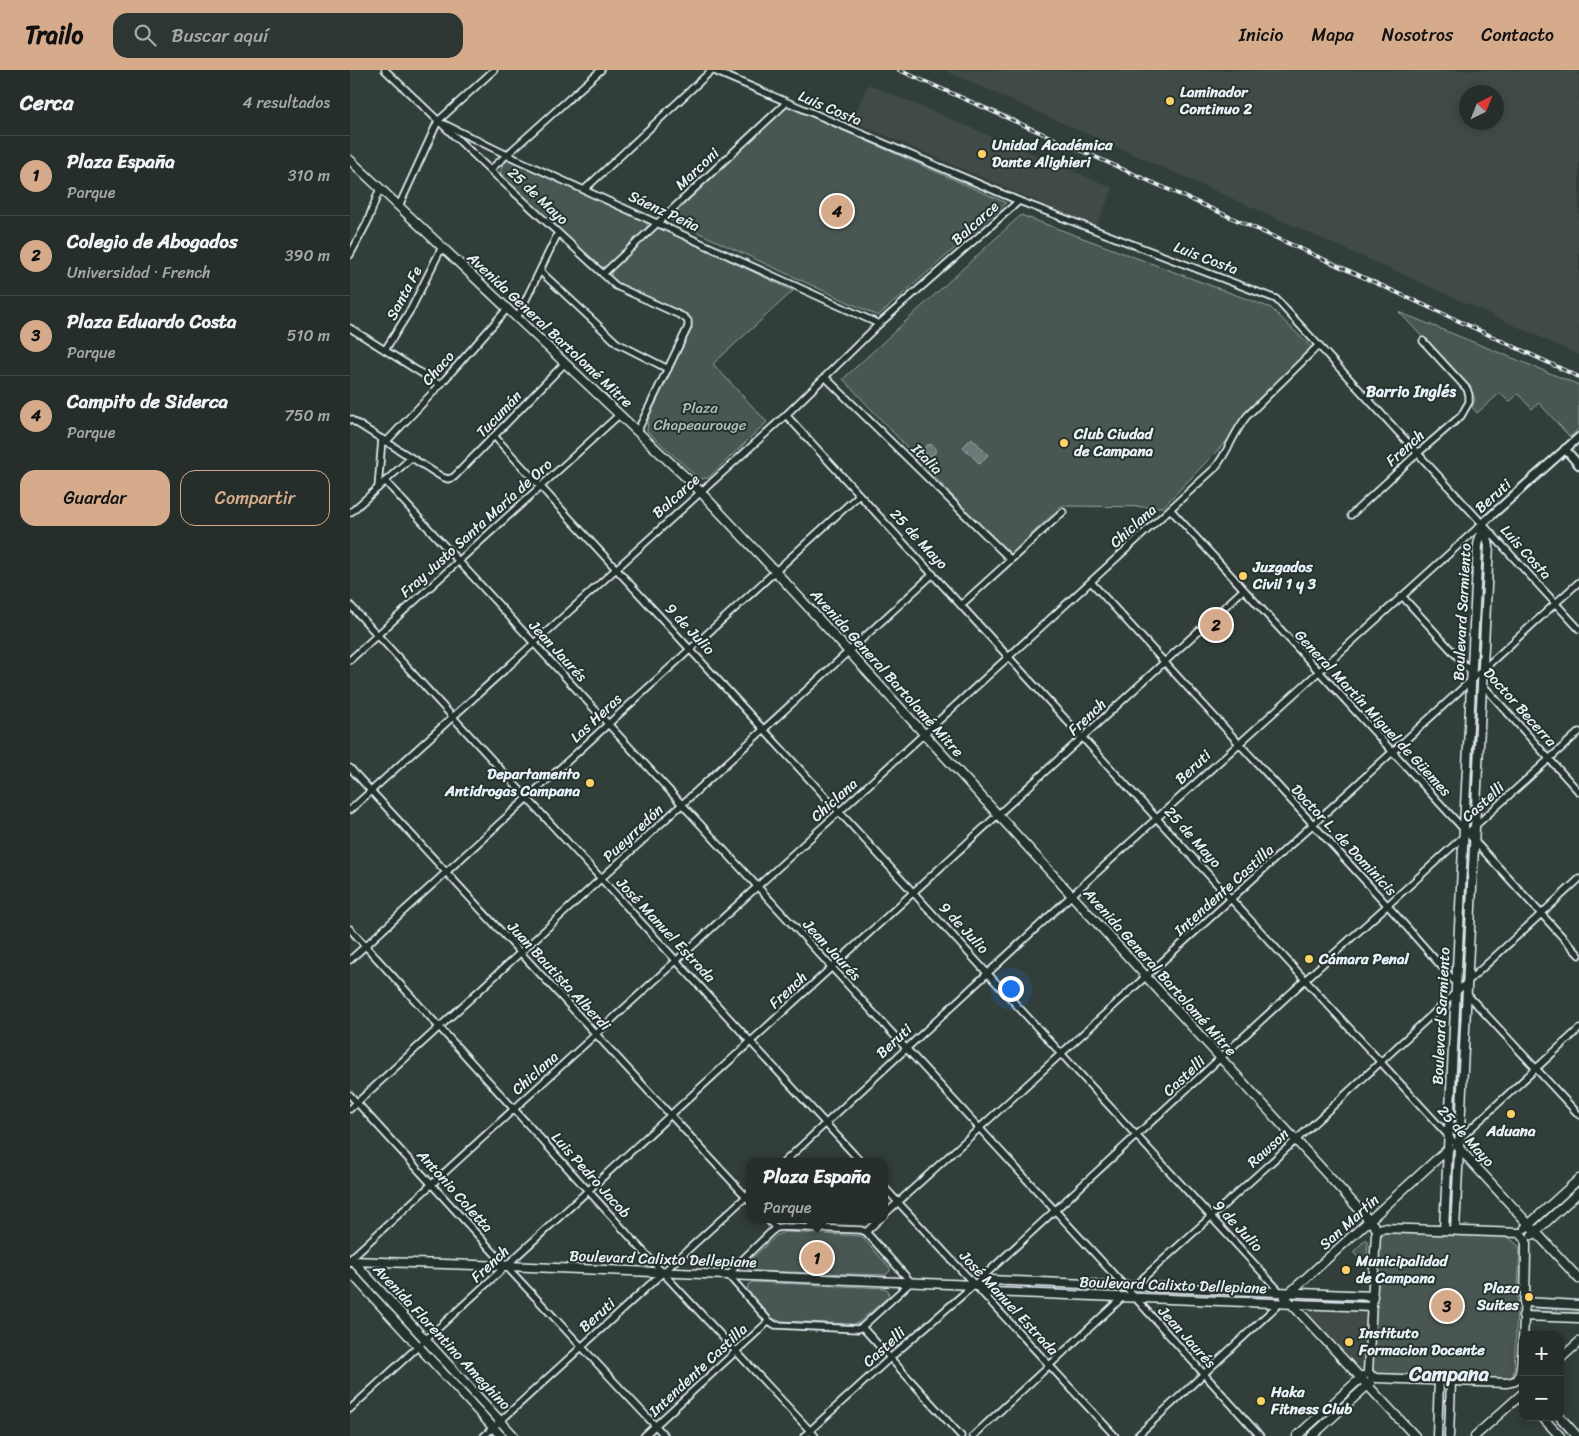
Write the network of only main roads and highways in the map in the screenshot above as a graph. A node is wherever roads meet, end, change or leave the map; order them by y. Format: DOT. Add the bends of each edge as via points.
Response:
graph roads {
  1 [pos="350,160"];
  2 [pos="1462,988"];
  3 [pos="1458,1143"];
  4 [pos="1448,1149"];
  5 [pos="1579,1179"];
  6 [pos="1579,1192"];
  7 [pos="1370,1222"];
  8 [pos="1529,1225"];
  9 [pos="1378,1230"];
  10 [pos="1444,1230"];
  11 [pos="1455,1230"];
  12 [pos="1535,1232"];
  13 [pos="1520,1233"];
  14 [pos="1526,1240"];
  15 [pos="351,1259"];
  16 [pos="350,1272"];
  17 [pos="1579,1280"];
  18 [pos="974,1285"];
  19 [pos="1373,1296"];
  20 [pos="1287,1299"];
  21 [pos="1524,1302"];
  22 [pos="1579,1305"];
  23 [pos="1372,1307"];
  24 [pos="1523,1316"];
  25 [pos="1579,1318"];
  26 [pos="1579,1342"];
  27 [pos="1564,1355"];
  28 [pos="1368,1371"];
  29 [pos="1361,1378"];
  30 [pos="1376,1378"];
  31 [pos="1439,1380"];
  32 [pos="1451,1380"];
  33 [pos="1368,1385"];
  34 [pos="1519,1398"];
  35 [pos="1546,1421"];
  36 [pos="1564,1421"];
  37 [pos="501,1436"];
  38 [pos="514,1436"];
  39 [pos="1297,1436"];
  40 [pos="1312,1436"];
  41 [pos="1415,1436"];
  42 [pos="1437,1436"];
  43 [pos="1449,1436"];
  44 [pos="1475,1436"];
  45 [pos="1560,1436"];
  46 [pos="1577,1436"];
  1 -- 7 [label="main road, Avenida General Bartolomé Mitre" via="700,491"];
  2 -- 2 [label="main road, Boulevard Sarmiento" via="1465,833 1478,545 1484,524 1489,545 1475,826"];
  2 -- 3 [label="main road, Boulevard Sarmiento"];
  2 -- 4 [label="main road, Boulevard Sarmiento"];
  3 -- 4 [label="main road, San Martín"];
  3 -- 8 [label="main road, 25 de Mayo"];
  3 -- 11 [label="main road, Boulevard Sarmiento"];
  4 -- 7 [label="main road, San Martín"];
  4 -- 10 [label="main road, Boulevard Sarmiento"];
  5 -- 8 [label="main road"];
  6 -- 12 [label="main road"];
  7 -- 9 [label="main road, Avenida General Bartolomé Mitre"];
  7 -- 20 [label="main road, San Martín"];
  8 -- 12 [label="main road, 25 de Mayo"];
  8 -- 13 [label="main road"];
  9 -- 10 [label="main road"];
  9 -- 19 [label="main road"];
  10 -- 11 [label="main road"];
  11 -- 13 [label="main road"];
  12 -- 14 [label="main road"];
  12 -- 17 [label="main road, 25 de Mayo"];
  13 -- 14 [label="main road"];
  14 -- 21 [label="main road"];
  15 -- 18 [label="main road, Boulevard Calixto Dellepiane"];
  15 -- 38 [label="main road, Avenida Florentino Ameghino"];
  16 -- 37 [label="main road, Avenida Florentino Ameghino"];
  18 -- 20 [label="main road, Boulevard Calixto Dellepiane" via="989,1292"];
  18 -- 20 [label="main road, Boulevard Calixto Dellepiane" via="989,1280 1279,1291"];
  19 -- 20 [label="main road, Boulevard Calixto Dellepiane"];
  19 -- 23 [label="main road"];
  20 -- 23 [label="main road, Boulevard Calixto Dellepiane"];
  20 -- 29 [label="main road"];
  21 -- 22 [label="main road"];
  21 -- 24 [label="main road"];
  23 -- 28 [label="main road"];
  24 -- 25 [label="main road"];
  24 -- 32 [label="main road" via="1519,1377 1516,1380 1507,1383"];
  26 -- 27 [label="main road"];
  28 -- 29 [label="main road"];
  28 -- 30 [label="main road"];
  29 -- 33 [label="main road"];
  29 -- 39 [label="main road"];
  30 -- 31 [label="main road"];
  30 -- 33 [label="main road"];
  31 -- 32 [label="main road"];
  31 -- 42 [label="main road"];
  32 -- 43 [label="main road"];
  33 -- 40 [label="main road"];
  33 -- 41 [label="main road"];
  34 -- 44 [label="main road"];
  35 -- 45 [label="main road"];
  36 -- 46 [label="main road"];
}
